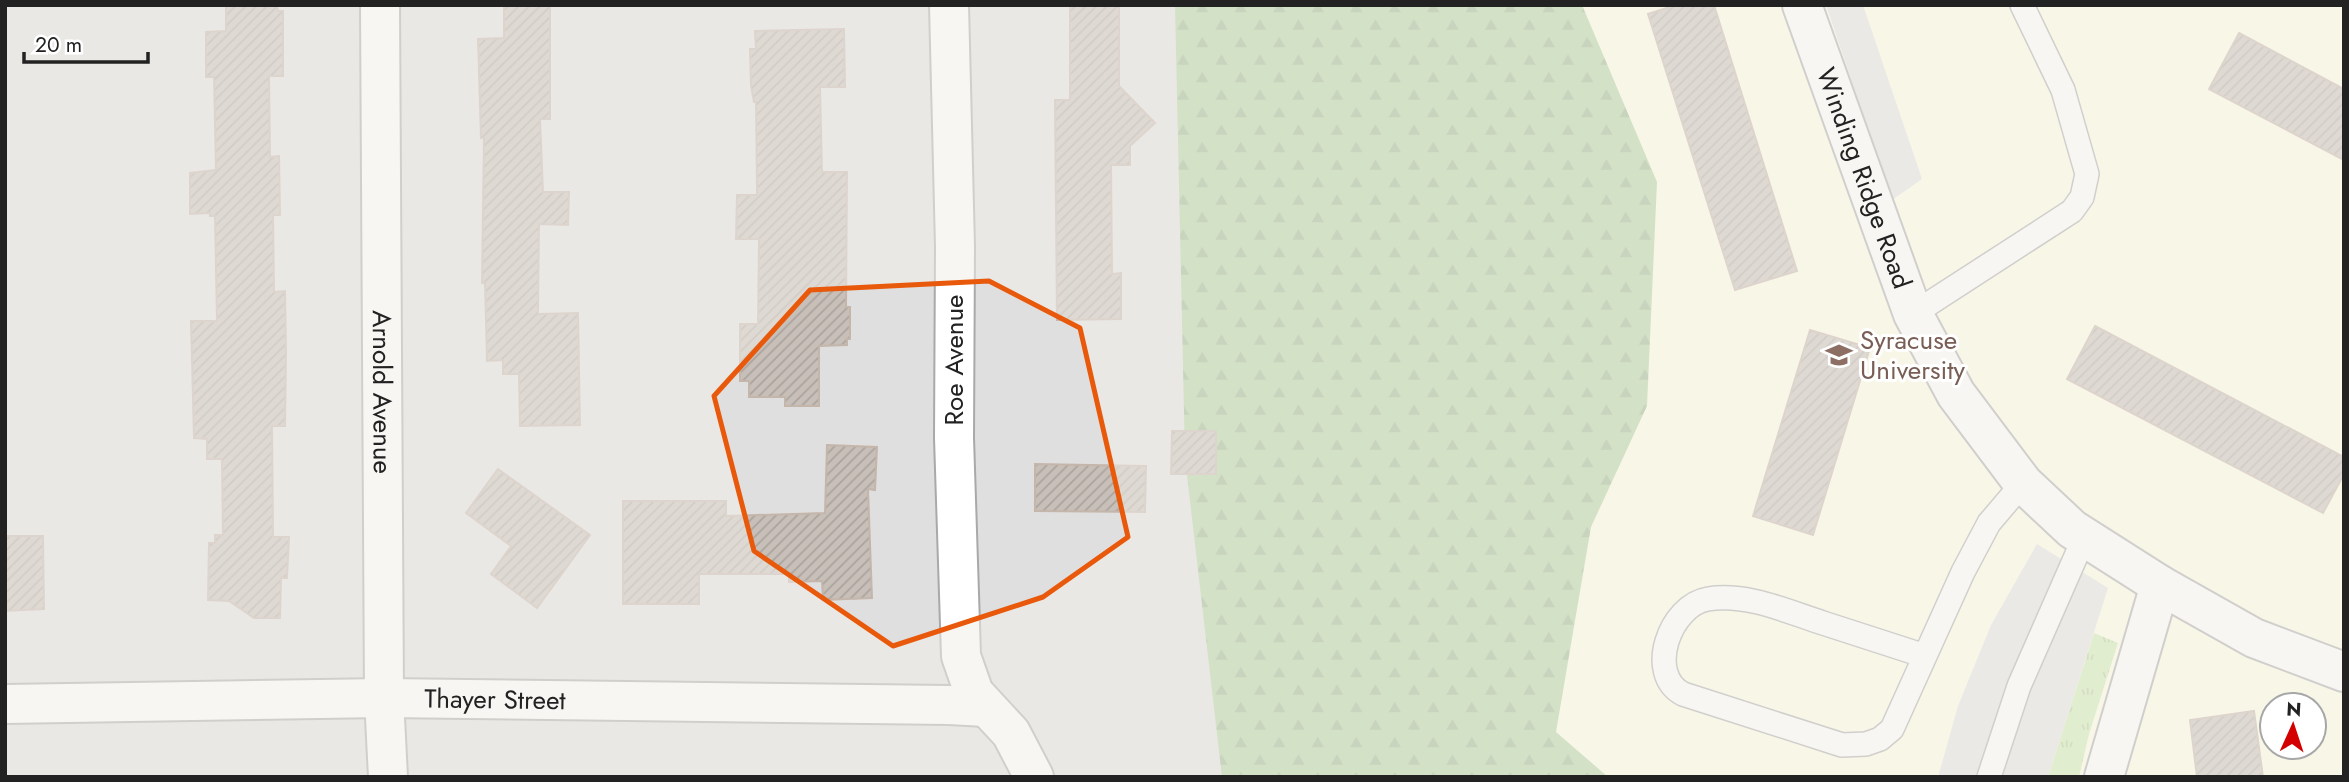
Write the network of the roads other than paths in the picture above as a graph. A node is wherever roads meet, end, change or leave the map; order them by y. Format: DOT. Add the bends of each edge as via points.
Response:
graph roads {
  1 [pos="380,5"];
  2 [pos="949,5"];
  3 [pos="1802,5"];
  4 [pos="2022,5"];
  5 [pos="1913,314"];
  6 [pos="2023,483"];
  7 [pos="2084,538"];
  8 [pos="2160,586"];
  9 [pos="1925,656"];
  10 [pos="2344,672"];
  11 [pos="384,698"];
  12 [pos="5,704"];
  13 [pos="986,707"];
  14 [pos="388,777"];
  15 [pos="1034,777"];
  16 [pos="1989,777"];
  17 [pos="2104,777"];
  1 -- 11 [label="street, Arnold Avenue"];
  2 -- 13 [label="street, Roe Avenue" via="961,656 974,693"];
  3 -- 5 [label="street, Winding Ridge Road"];
  4 -- 5 [label="lane" via="2063,90 2087,174 2082,197 2072,212"];
  5 -- 6 [label="street, Winding Ridge Road" via="1956,394"];
  6 -- 7 [label="street, Winding Ridge Road"];
  6 -- 9 [label="lane" via="1989,523"];
  7 -- 8 [label="street, Winding Ridge Road"];
  7 -- 16 [label="lane" via="2019,686"];
  8 -- 10 [label="street, Winding Ridge Road" via="2255,638"];
  8 -- 17 [label="street"];
  9 -- 9 [label="lane" via="1892,729 1880,740 1866,744 1842,745 1684,695 1669,682 1664,668 1665,648 1678,618 1707,599 1741,599 1772,606"];
  11 -- 12 [label="street, Thayer Street"];
  11 -- 13 [label="street, Thayer Street"];
  11 -- 14 [label="street, Arnold Avenue"];
  13 -- 15 [label="street, Roe Avenue" via="1011,733"];
}
